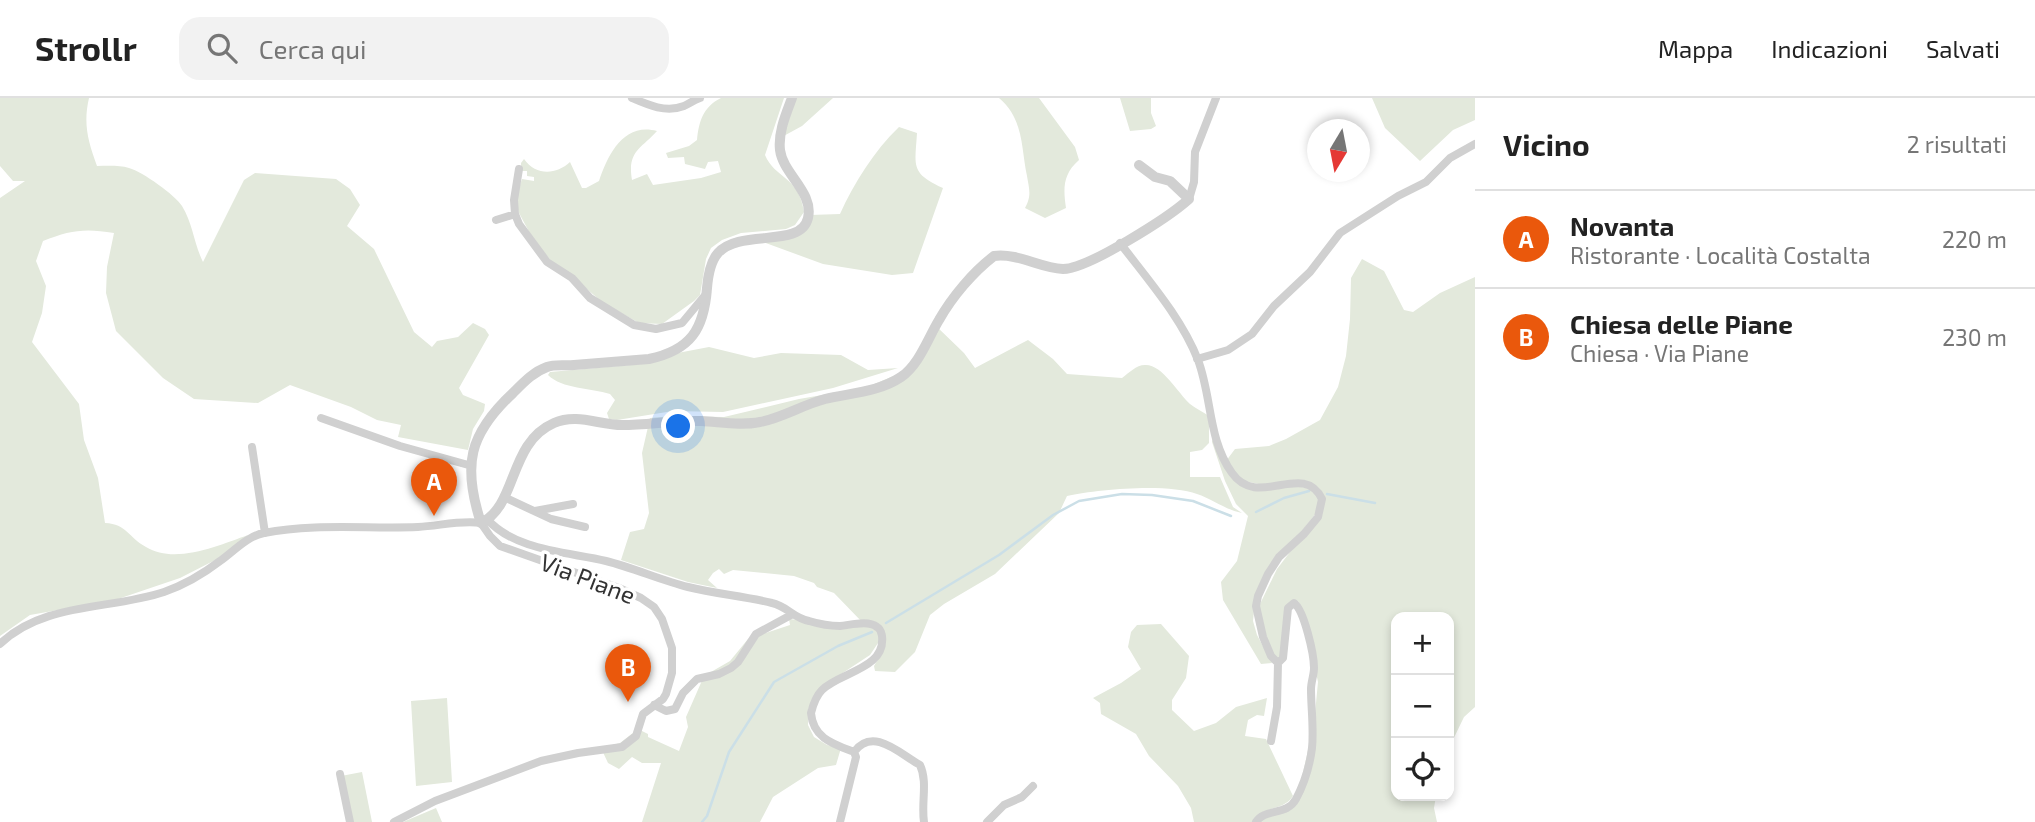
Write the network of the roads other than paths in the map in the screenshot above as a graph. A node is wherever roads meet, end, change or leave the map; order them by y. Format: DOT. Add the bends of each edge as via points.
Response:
graph roads {
  1 [pos="632,98"];
  2 [pos="700,98"];
  3 [pos="792,98"];
  4 [pos="1216,98"];
  5 [pos="1475,144"];
  6 [pos="1139,165"];
  7 [pos="519,169"];
  8 [pos="1189,199"];
  9 [pos="515,214"];
  10 [pos="496,220"];
  11 [pos="1120,243"];
  12 [pos="707,293"];
  13 [pos="1197,359"];
  14 [pos="321,418"];
  15 [pos="252,447"];
  16 [pos="472,466"];
  17 [pos="504,497"];
  18 [pos="573,504"];
  19 [pos="535,511"];
  20 [pos="484,521"];
  21 [pos="585,527"];
  22 [pos="265,533"];
  23 [pos="791,615"];
  24 [pos="1,646"];
  25 [pos="1278,663"];
  26 [pos="654,705"];
  27 [pos="1271,741"];
  28 [pos="854,752"];
  29 [pos="340,774"];
  30 [pos="1033,786"];
  31 [pos="350,822"];
  32 [pos="394,822"];
  33 [pos="840,822"];
  34 [pos="924,822"];
  35 [pos="987,822"];
  36 [pos="1256,822"];
  1 -- 2 [label="street" via="664,108"];
  3 -- 12 [label="street" via="780,153 806,200 808,221 782,237 743,239 728,245 717,253 708,274"];
  4 -- 8 [label="street" via="1195,152"];
  5 -- 13 [label="street" via="1450,158 1426,182 1340,233 1252,334 1228,350"];
  6 -- 8 [label="street" via="1170,181"];
  7 -- 9 [label="street"];
  8 -- 11 [label="street"];
  9 -- 10 [label="street"];
  9 -- 12 [label="street" via="547,262 572,278 590,298 634,325 656,329 682,323"];
  11 -- 13 [label="street" via="1162,298"];
  11 -- 17 [label="street" via="1068,269 994,256 944,311 907,372 873,389 758,422 556,422 524,450"];
  12 -- 16 [label="street" via="698,329 689,342 665,356 550,366 531,376 484,424 474,443"];
  13 -- 25 [label="street" via="1213,431 1225,462 1239,481 1260,489 1294,483 1313,488 1322,499 1318,517 1279,557 1258,596 1264,637"];
  14 -- 16 [label="street" via="391,444"];
  15 -- 22 [label="street"];
  16 -- 20 [label="street" via="474,505"];
  17 -- 19 [label="street"];
  17 -- 20 [label="street"];
  18 -- 19 [label="street"];
  19 -- 21 [label="street"];
  20 -- 22 [label="street"];
  20 -- 23 [label="street, Via Piane" via="532,544 685,586 771,602"];
  20 -- 26 [label="street, Via Piane" via="500,545 619,588 654,607 672,648 669,685 663,699"];
  22 -- 24 [label="street" via="188,582 166,591 49,615"];
  23 -- 26 [label="street" via="756,634 731,668 697,679 675,709"];
  23 -- 28 [label="street, Via Piane" via="826,625 877,626 881,631 874,660 821,691 811,710 817,733"];
  25 -- 27 [label="street"];
  25 -- 36 [label="street" via="1283,657 1288,608 1296,603 1314,668 1311,751 1294,802"];
  26 -- 32 [label="street, Via Piane" via="643,714 636,736 622,747 541,761 435,800"];
  28 -- 33 [label="street"];
  28 -- 34 [label="street" via="866,741 880,740 920,765"];
  29 -- 31 [label="street"];
  30 -- 35 [label="street"];
}
